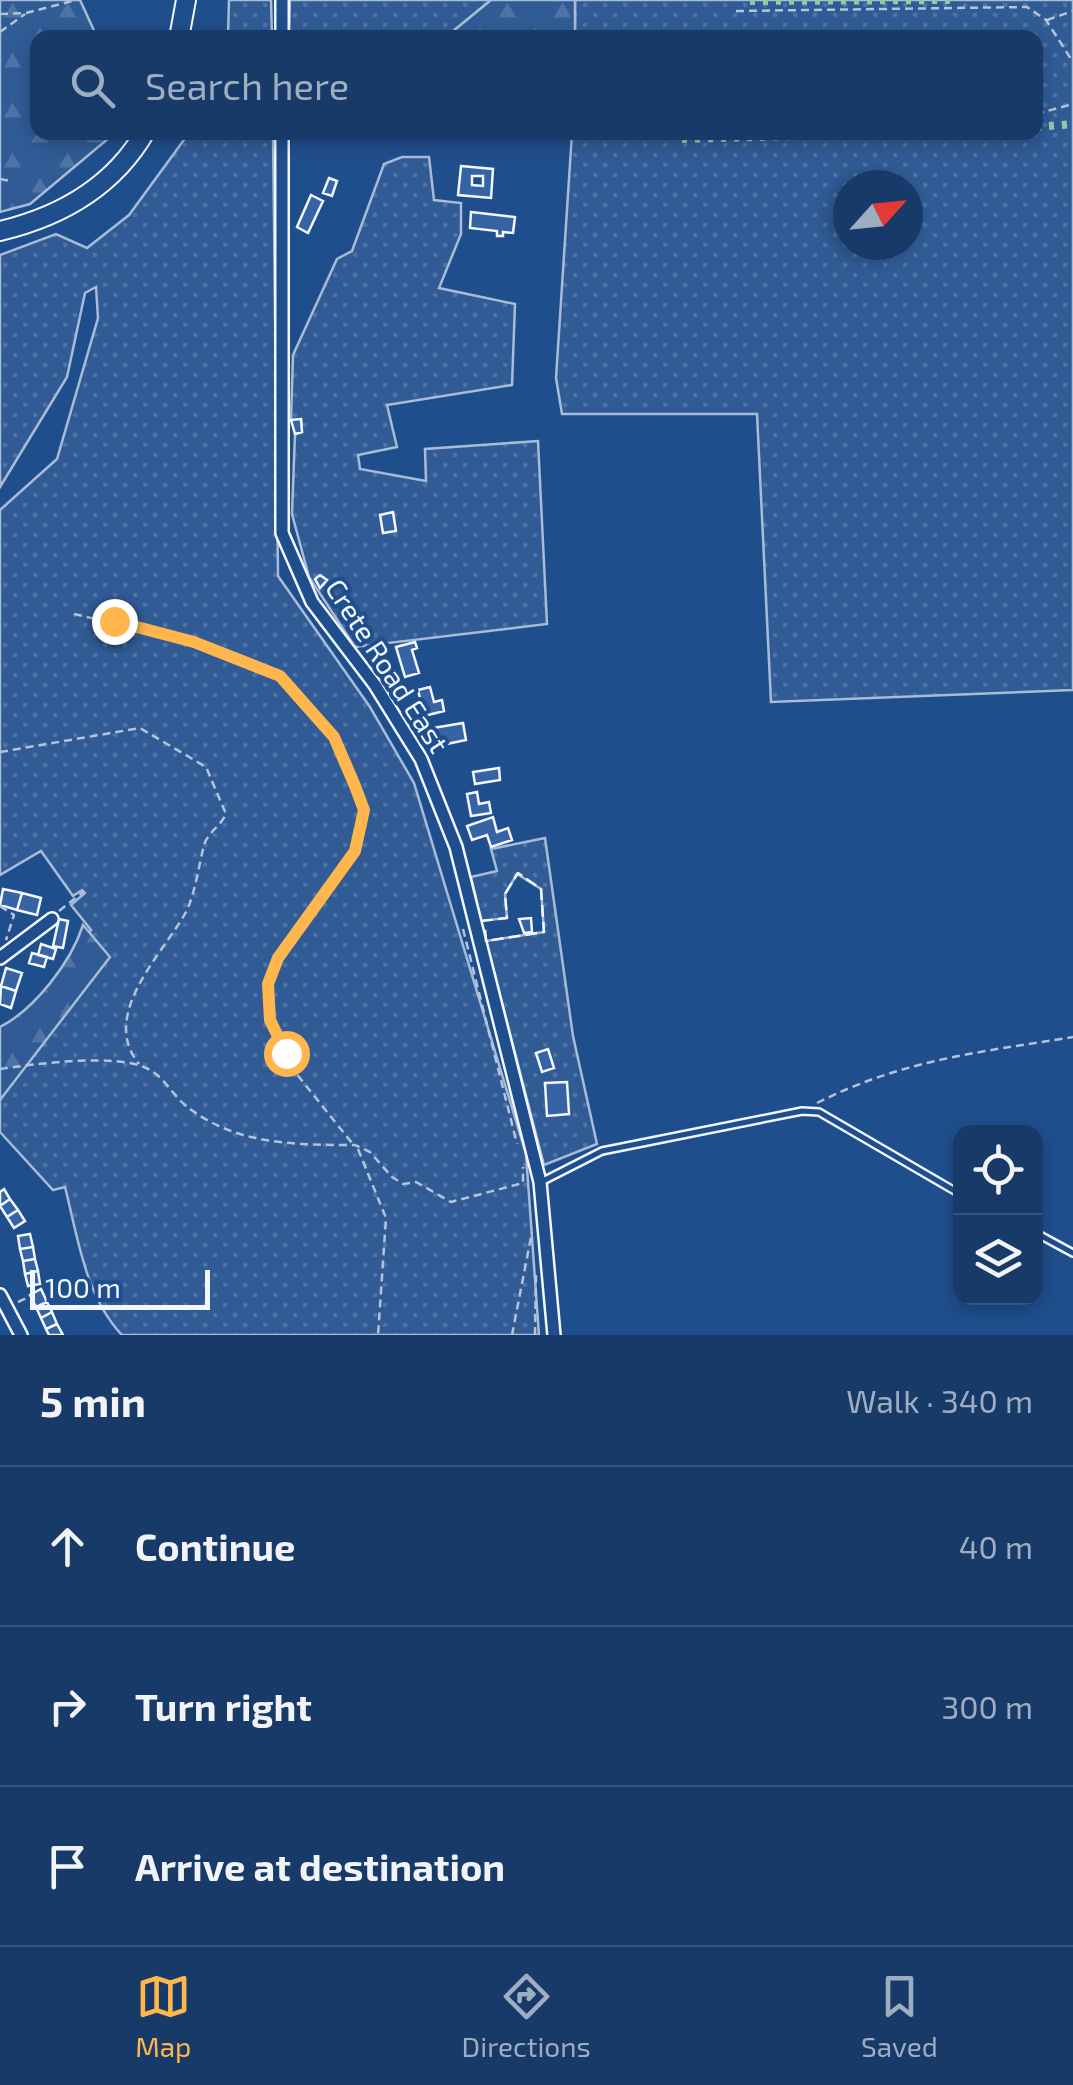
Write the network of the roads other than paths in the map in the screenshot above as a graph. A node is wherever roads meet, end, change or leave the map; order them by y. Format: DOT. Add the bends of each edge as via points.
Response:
graph roads {
  1 [pos="186,0"];
  2 [pos="282,0"];
  3 [pos="180,30"];
  4 [pos="282,30"];
  5 [pos="138,140"];
  6 [pos="282,140"];
  7 [pos="0,231"];
  8 [pos="52,919"];
  9 [pos="2,952"];
  10 [pos="540,1182"];
  11 [pos="953,1190"];
  12 [pos="1043,1238"];
  13 [pos="1073,1253"];
  14 [pos="0,1295"];
  15 [pos="21,1335"];
  16 [pos="554,1335"];
  1 -- 3 [label="main road"];
  2 -- 4 [label="street"];
  5 -- 7 [label="main road" via="73,204"];
  6 -- 10 [label="street, Crete Road East" via="282,533 312,602 421,759 456,847"];
  8 -- 9 [label="street"];
  10 -- 11 [label="lane" via="602,1151 802,1110 819,1112"];
  10 -- 16 [label="street, Crete Road East"];
  12 -- 13 [label="lane"];
  14 -- 15 [label="street"];
}
